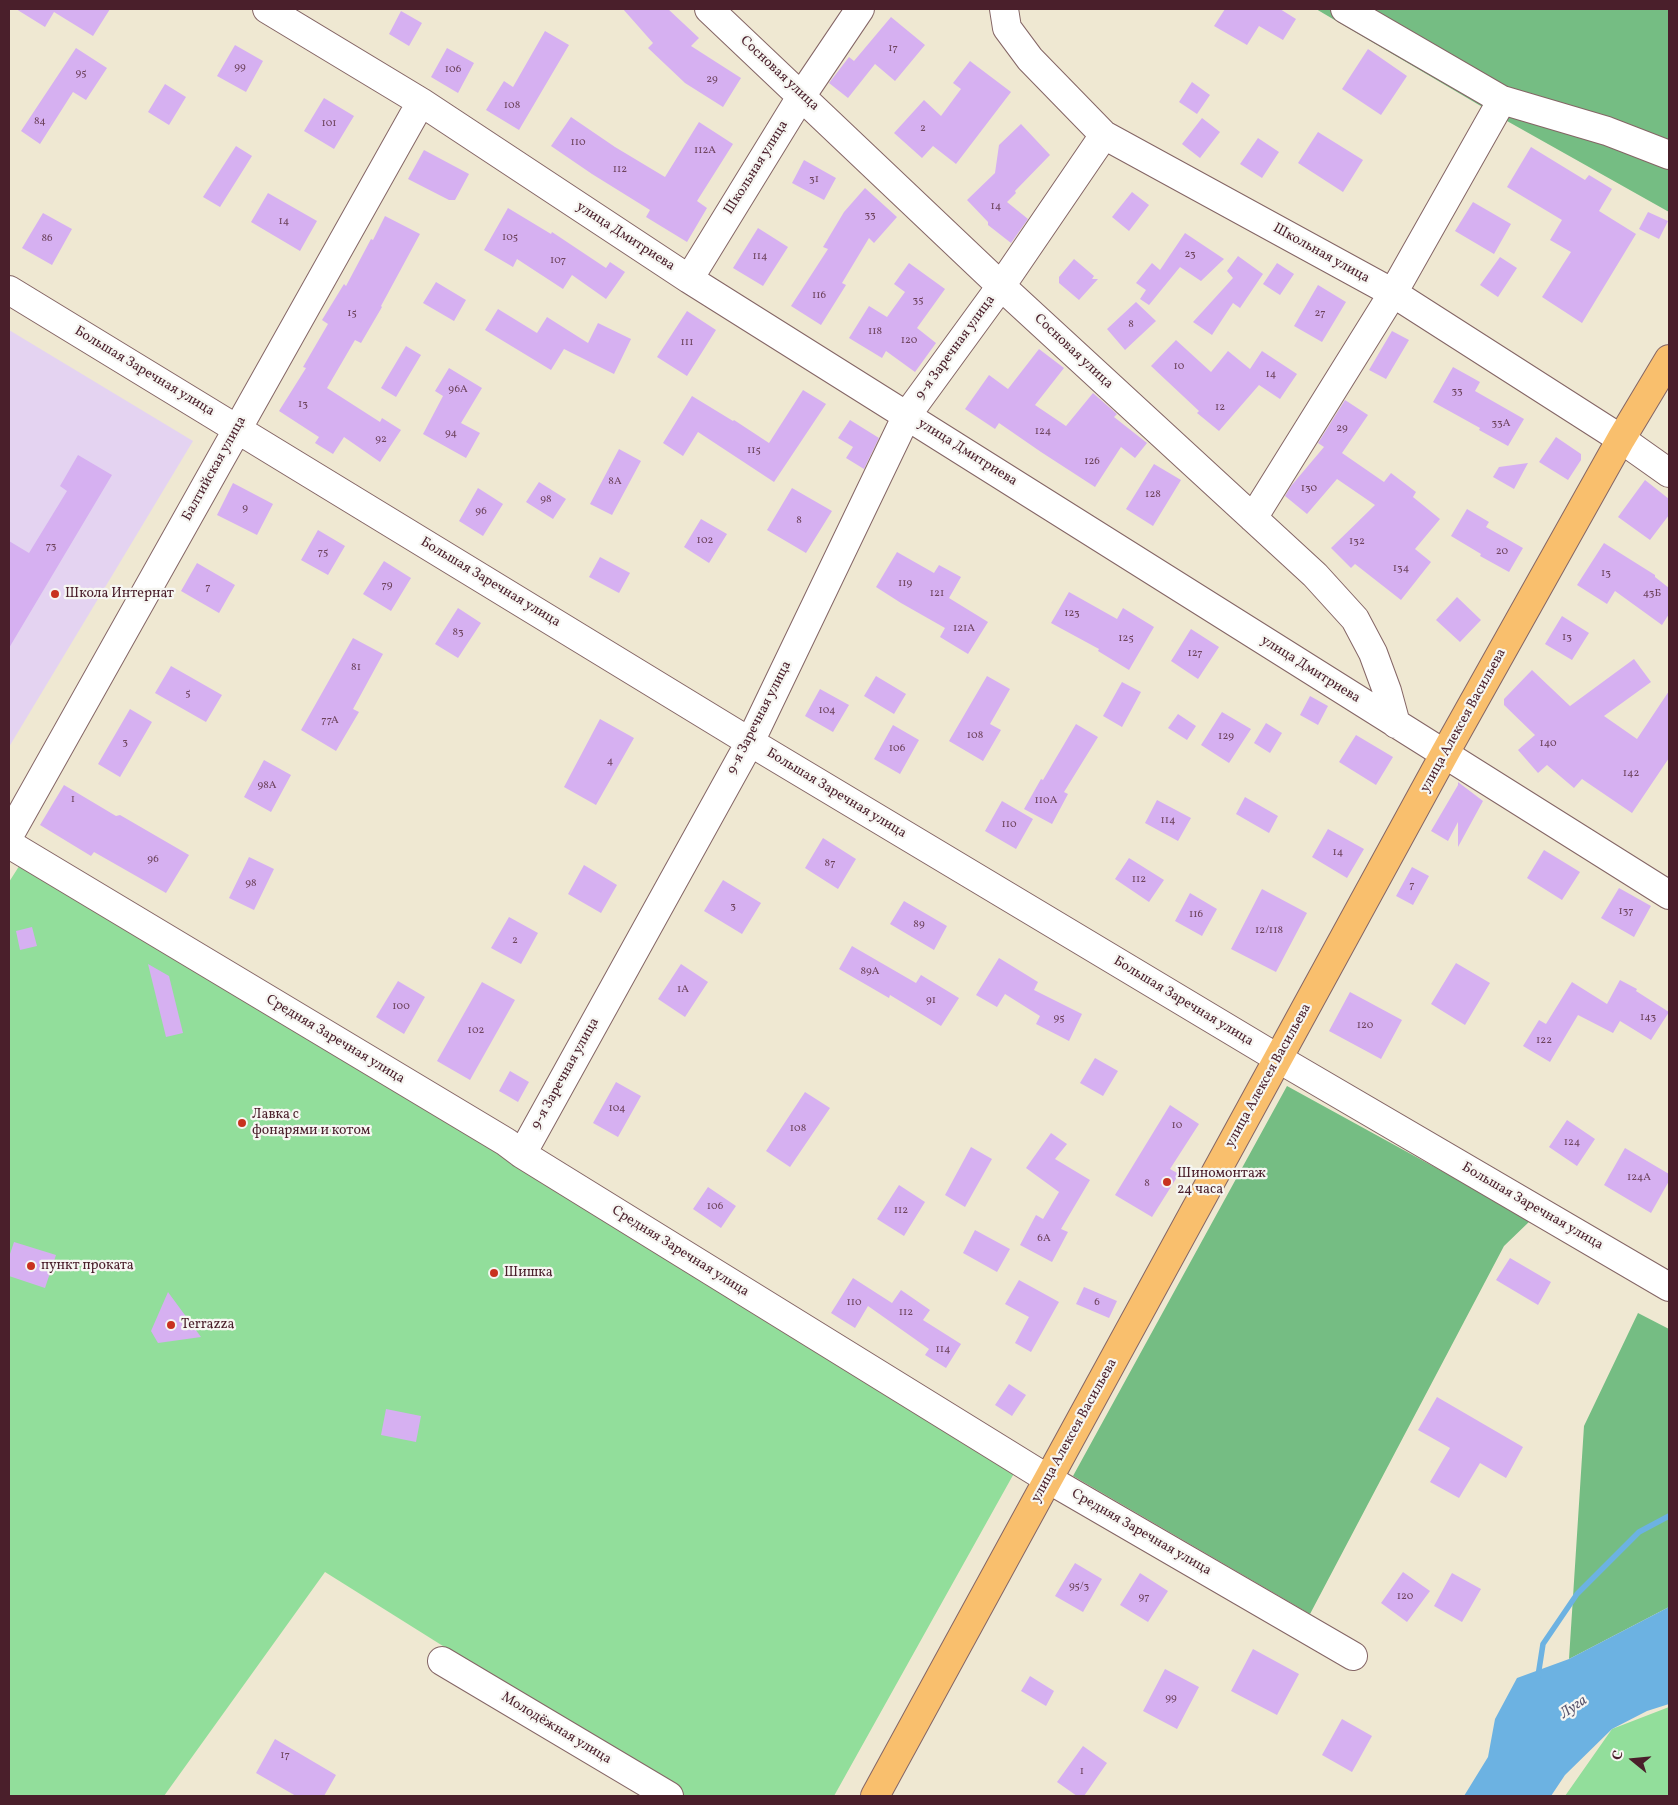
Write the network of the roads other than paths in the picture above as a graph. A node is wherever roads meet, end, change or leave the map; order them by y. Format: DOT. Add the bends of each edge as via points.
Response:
graph roads {
  1 [pos="267,9"];
  2 [pos="709,9"];
  3 [pos="860,9"];
  4 [pos="1004,9"];
  5 [pos="1345,9"];
  6 [pos="802,96"];
  7 [pos="1502,100"];
  8 [pos="421,102"];
  9 [pos="1104,135"];
  10 [pos="1669,156"];
  11 [pos="689,279"];
  12 [pos="1001,286"];
  13 [pos="9,290"];
  14 [pos="1393,293"];
  15 [pos="1669,359"];
  16 [pos="907,415"];
  17 [pos="237,429"];
  18 [pos="1620,439"];
  19 [pos="1669,473"];
  20 [pos="1253,518"];
  21 [pos="1396,724"];
  22 [pos="750,742"];
  23 [pos="1445,753"];
  24 [pos="9,836"];
  25 [pos="9,844"];
  26 [pos="1669,895"];
  27 [pos="1279,1059"];
  28 [pos="522,1154"];
  29 [pos="1669,1286"];
  30 [pos="1048,1480"];
  31 [pos="1353,1656"];
  32 [pos="442,1661"];
  33 [pos="615,1764"];
  34 [pos="628,1796"];
  35 [pos="669,1796"];
  36 [pos="875,1796"];
  1 -- 8 [label="street, улица Дмитриева"];
  2 -- 6 [label="street, Сосновая улица"];
  3 -- 6 [label="street, Школьная улица"];
  4 -- 9 [label="street, Школьная улица" via="1008,28 1030,59"];
  5 -- 7 [label="street"];
  6 -- 11 [label="street, Школьная улица"];
  6 -- 12 [label="street, Сосновая улица"];
  7 -- 10 [label="street" via="1607,132"];
  7 -- 14 [label="street"];
  8 -- 11 [label="street, улица Дмитриева"];
  8 -- 17 [label="street, Балтийская улица"];
  9 -- 12 [label="street, 9-я Заречная улица"];
  9 -- 14 [label="street, Школьная улица"];
  11 -- 16 [label="street, улица Дмитриева"];
  12 -- 16 [label="street, 9-я Заречная улица"];
  12 -- 20 [label="street, Сосновая улица"];
  13 -- 17 [label="street, Большая Заречная улица"];
  14 -- 18 [label="street, Школьная улица"];
  14 -- 20 [label="street"];
  15 -- 18 [label="main road, улица Алексея Васильева"];
  16 -- 21 [label="street, улица Дмитриева"];
  16 -- 22 [label="street, 9-я Заречная улица"];
  17 -- 22 [label="street, Большая Заречная улица"];
  17 -- 24 [label="street, Балтийская улица"];
  18 -- 19 [label="street, Школьная улица"];
  18 -- 23 [label="main road, улица Алексея Васильева"];
  20 -- 21 [label="street, Сосновая улица" via="1315,575 1355,619 1376,660"];
  21 -- 23 [label="street, улица Дмитриева"];
  22 -- 27 [label="street, Большая Заречная улица"];
  22 -- 28 [label="street, 9-я Заречная улица"];
  23 -- 26 [label="street, улица Дмитриева"];
  23 -- 27 [label="main road, улица Алексея Васильева"];
  25 -- 28 [label="street, Средняя Заречная улица"];
  27 -- 29 [label="street, Большая Заречная улица"];
  27 -- 30 [label="main road, улица Алексея Васильева"];
  28 -- 30 [label="street, Средняя Заречная улица"];
  30 -- 31 [label="street, Средняя Заречная улица"];
  30 -- 36 [label="main road, улица Алексея Васильева"];
  32 -- 33 [label="street, Молодёжная улица"];
  33 -- 34 [label="street"];
  33 -- 35 [label="street, Молодёжная улица"];
}
